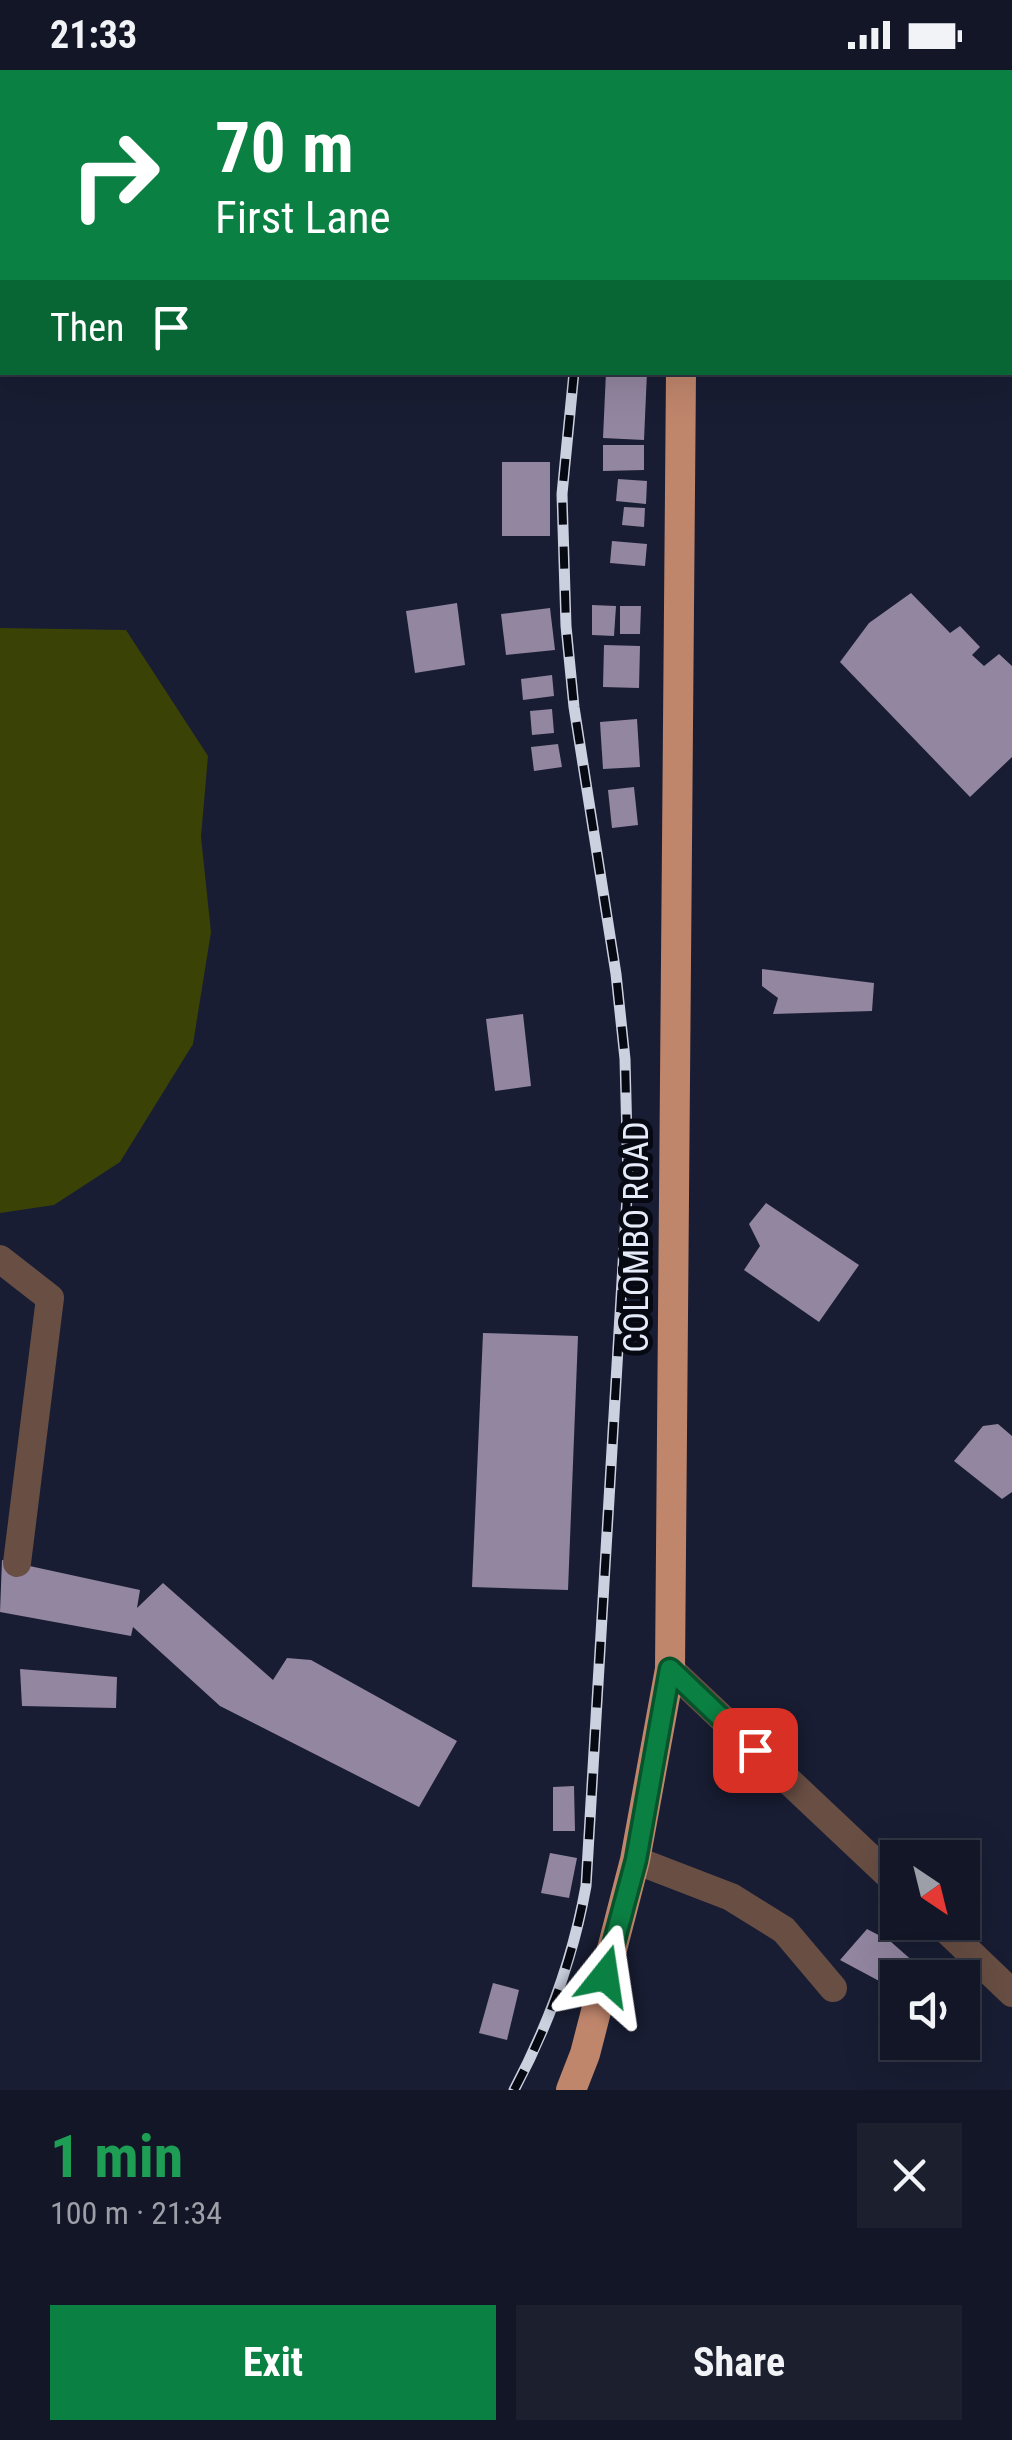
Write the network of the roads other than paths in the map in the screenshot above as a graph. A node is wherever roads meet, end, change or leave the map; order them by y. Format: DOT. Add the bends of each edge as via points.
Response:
graph roads {
  1 [pos="681,375"];
  2 [pos="0,1259"];
  3 [pos="17,1563"];
  4 [pos="670,1669"];
  5 [pos="636,1860"];
  6 [pos="880,1867"];
  7 [pos="957,1940"];
  8 [pos="833,1988"];
  9 [pos="1012,1993"];
  10 [pos="571,2090"];
  1 -- 4 [label="highway, COLOMBO ROAD"];
  2 -- 3 [label="street" via="50,1298"];
  4 -- 5 [label="highway, COLOMBO ROAD"];
  4 -- 6 [label="street"];
  5 -- 8 [label="street" via="731,1897 784,1930"];
  5 -- 10 [label="highway, COLOMBO ROAD"];
  7 -- 9 [label="street"];
}
